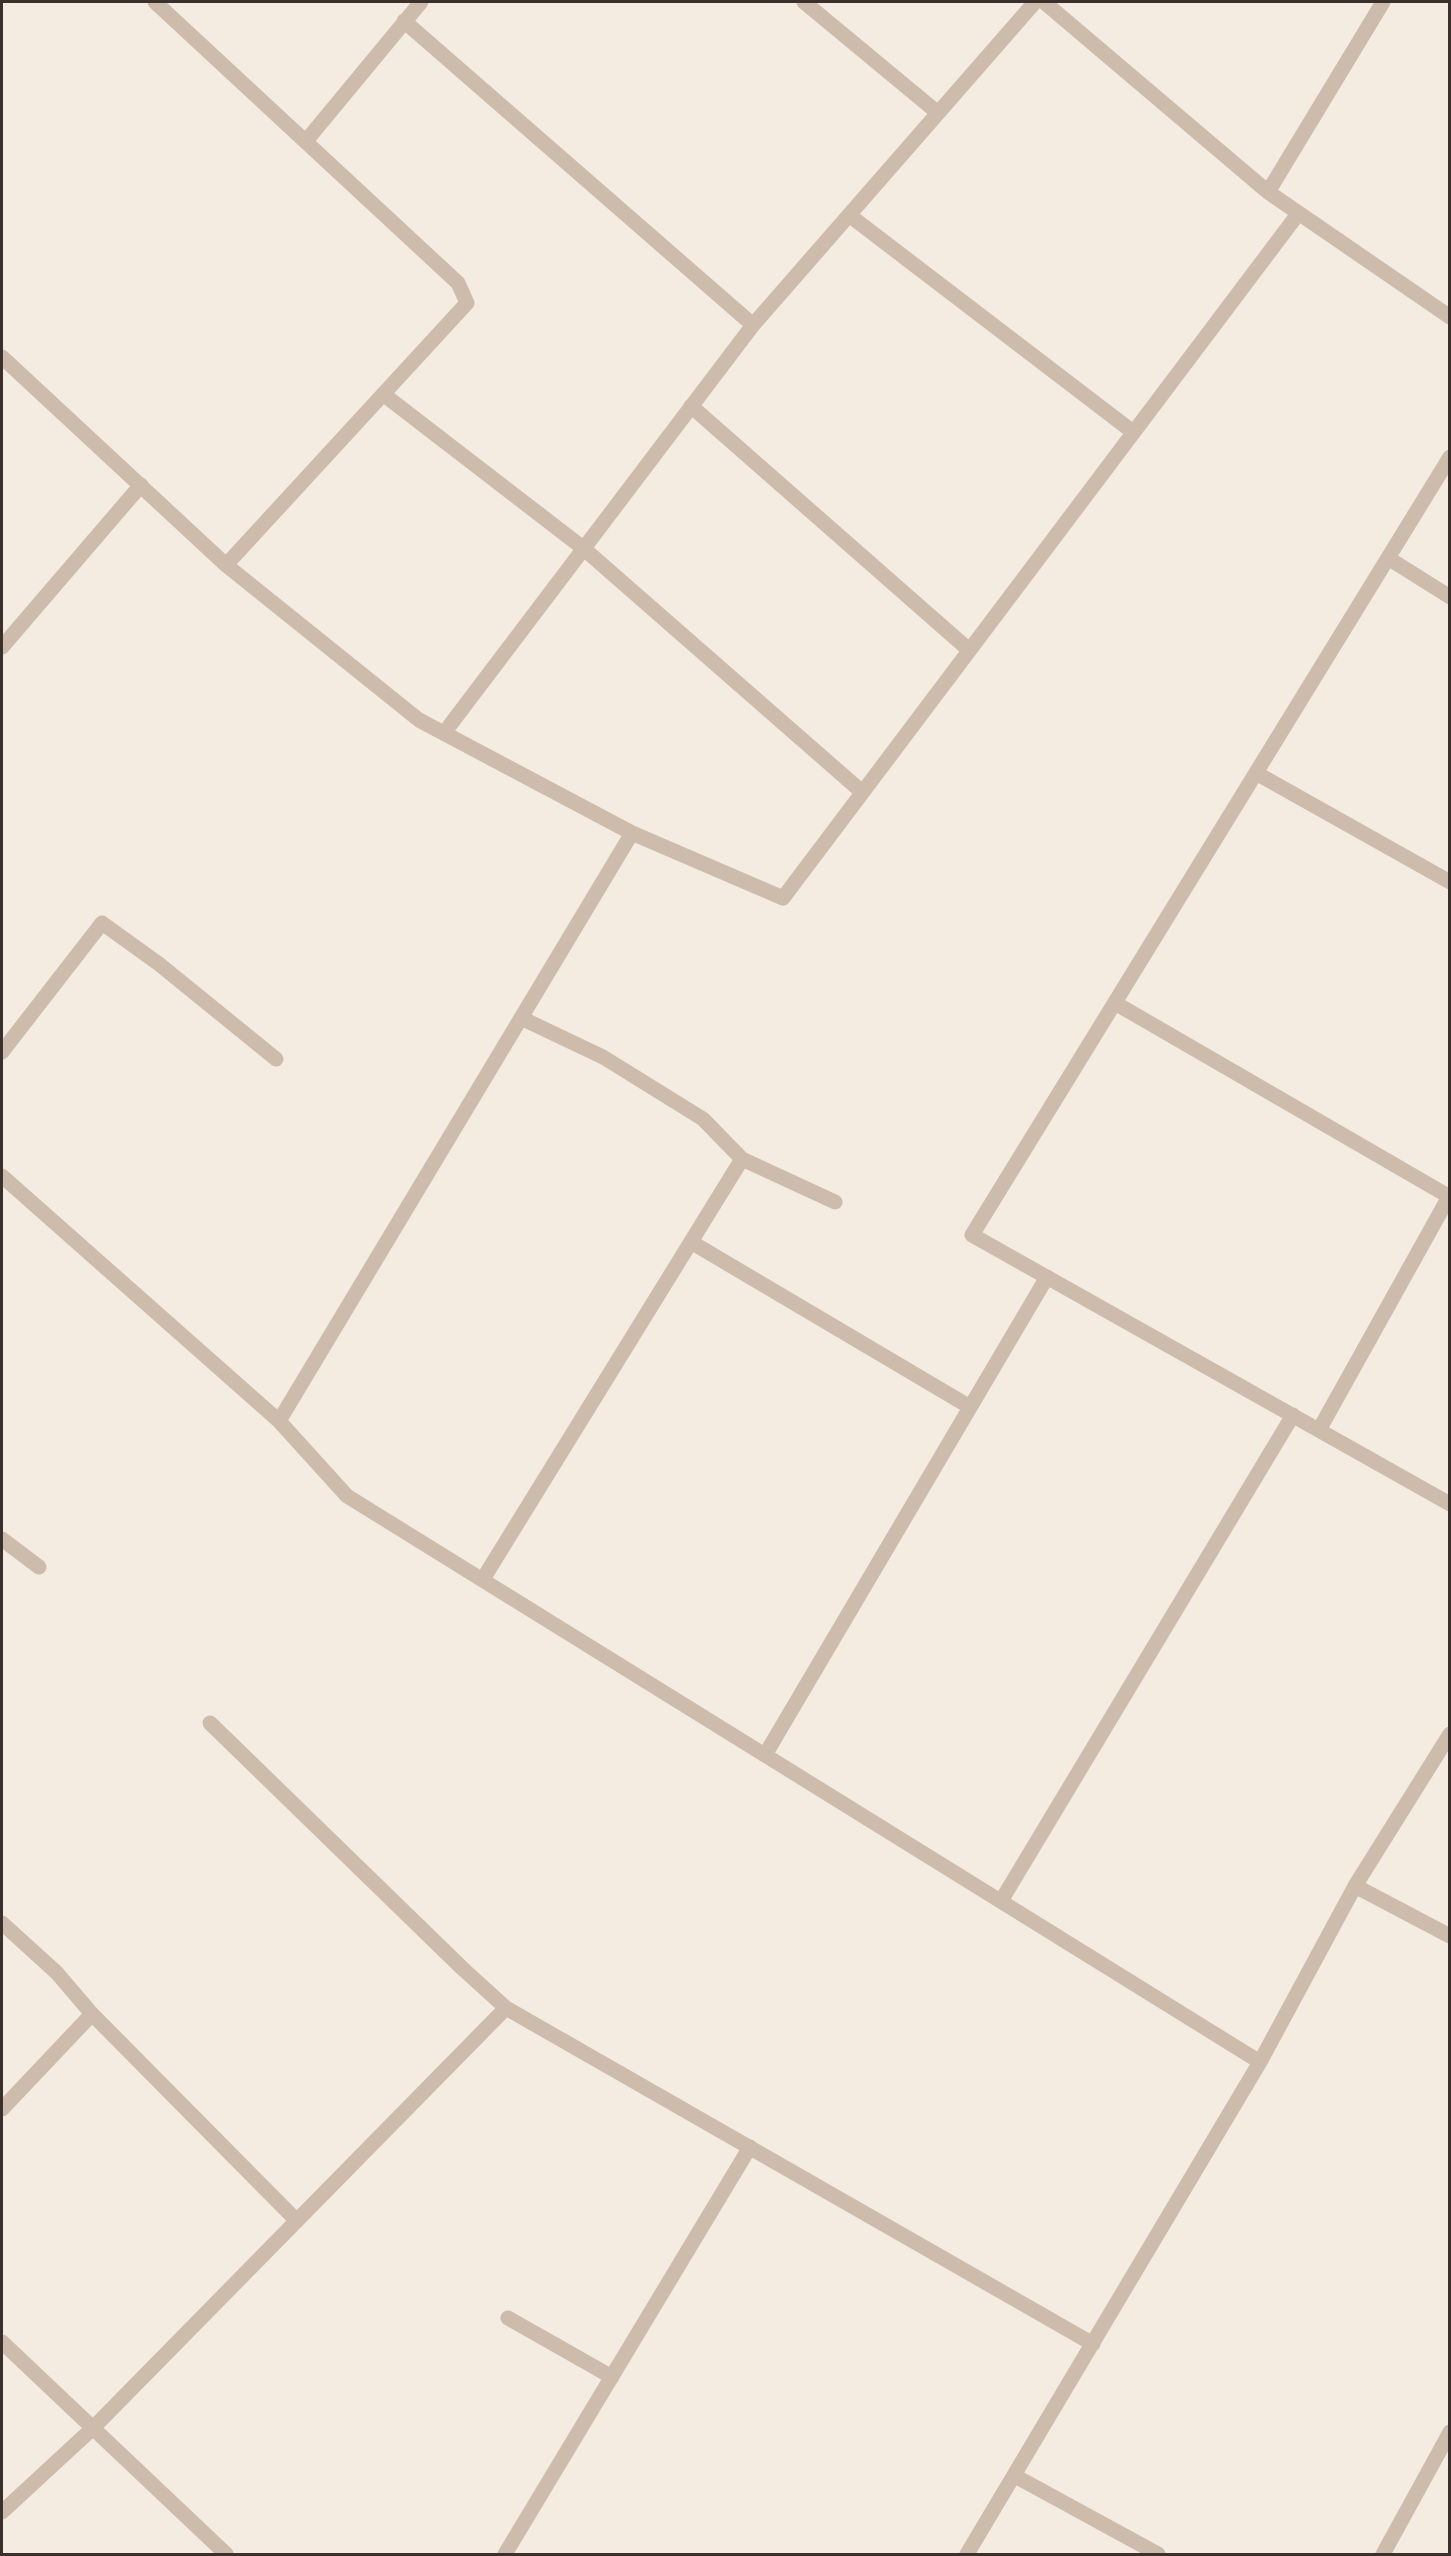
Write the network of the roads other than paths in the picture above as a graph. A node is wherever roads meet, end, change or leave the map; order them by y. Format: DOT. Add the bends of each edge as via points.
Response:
graph roads {
  1 [pos="155,2"];
  2 [pos="421,2"];
  3 [pos="804,2"];
  4 [pos="1035,2"];
  5 [pos="1044,2"];
  6 [pos="1383,2"];
  7 [pos="404,21"];
  8 [pos="938,113"];
  9 [pos="306,141"];
  10 [pos="1268,192"];
  11 [pos="1298,214"];
  12 [pos="849,215"];
  13 [pos="1449,317"];
  14 [pos="753,326"];
  15 [pos="2,357"];
  16 [pos="383,394"];
  17 [pos="691,406"];
  18 [pos="1133,432"];
  19 [pos="1449,457"];
  20 [pos="141,485"];
  21 [pos="583,548"];
  22 [pos="1388,558"];
  23 [pos="226,565"];
  24 [pos="1449,597"];
  25 [pos="2,647"];
  26 [pos="969,650"];
  27 [pos="444,733"];
  28 [pos="1256,772"];
  29 [pos="862,792"];
  30 [pos="632,833"];
  31 [pos="1449,882"];
  32 [pos="1115,1003"];
  33 [pos="521,1018"];
  34 [pos="2,1052"];
  35 [pos="276,1059"];
  36 [pos="742,1160"];
  37 [pos="2,1176"];
  38 [pos="1449,1196"];
  39 [pos="835,1202"];
  40 [pos="691,1242"];
  41 [pos="1047,1277"];
  42 [pos="970,1407"];
  43 [pos="1293,1415"];
  44 [pos="279,1420"];
  45 [pos="1319,1430"];
  46 [pos="1449,1504"];
  47 [pos="2,1539"];
  48 [pos="39,1567"];
  49 [pos="483,1580"];
  50 [pos="210,1723"];
  51 [pos="1449,1734"];
  52 [pos="765,1755"];
  53 [pos="1355,1886"];
  54 [pos="1001,1901"];
  55 [pos="2,1923"];
  56 [pos="1449,1936"];
  57 [pos="506,2008"];
  58 [pos="92,2014"];
  59 [pos="1260,2062"];
  60 [pos="2,2109"];
  61 [pos="750,2147"];
  62 [pos="297,2221"];
  63 [pos="508,2318"];
  64 [pos="2,2342"];
  65 [pos="1093,2344"];
  66 [pos="612,2377"];
  67 [pos="93,2428"];
  68 [pos="1449,2432"];
  69 [pos="1015,2476"];
  70 [pos="2,2512"];
  71 [pos="226,2554"];
  72 [pos="506,2554"];
  73 [pos="967,2554"];
  74 [pos="1158,2554"];
  75 [pos="1383,2554"];
  1 -- 9 [label="street"];
  2 -- 7 [label="street"];
  3 -- 8 [label="street"];
  4 -- 8 [label="street"];
  5 -- 10 [label="street"];
  6 -- 10 [label="street"];
  7 -- 9 [label="street"];
  7 -- 14 [label="street"];
  8 -- 12 [label="street"];
  9 -- 16 [label="street" via="458,283 467,303"];
  10 -- 11 [label="street"];
  11 -- 13 [label="street"];
  11 -- 18 [label="street"];
  12 -- 14 [label="street"];
  12 -- 18 [label="street"];
  14 -- 17 [label="street"];
  15 -- 20 [label="street"];
  16 -- 21 [label="street"];
  16 -- 23 [label="street"];
  17 -- 21 [label="street"];
  17 -- 26 [label="street"];
  18 -- 26 [label="street"];
  19 -- 22 [label="street"];
  20 -- 23 [label="street"];
  20 -- 25 [label="street"];
  21 -- 27 [label="street"];
  21 -- 29 [label="street"];
  22 -- 24 [label="street"];
  22 -- 28 [label="street"];
  23 -- 27 [label="street" via="420,720"];
  26 -- 29 [label="street"];
  27 -- 30 [label="street"];
  28 -- 31 [label="street"];
  28 -- 32 [label="street"];
  29 -- 30 [label="street" via="783,898"];
  30 -- 33 [label="street"];
  32 -- 38 [label="street"];
  32 -- 41 [label="street" via="972,1235"];
  33 -- 36 [label="street" via="603,1057 704,1119"];
  33 -- 44 [label="street"];
  34 -- 35 [label="street" via="102,923"];
  36 -- 39 [label="street"];
  36 -- 40 [label="street"];
  37 -- 44 [label="street"];
  38 -- 45 [label="street"];
  40 -- 42 [label="street"];
  40 -- 49 [label="street"];
  41 -- 42 [label="street"];
  41 -- 43 [label="street"];
  42 -- 52 [label="street"];
  43 -- 45 [label="street"];
  43 -- 54 [label="street"];
  44 -- 49 [label="street" via="347,1496"];
  45 -- 46 [label="street"];
  47 -- 48 [label="street"];
  49 -- 52 [label="street"];
  50 -- 57 [label="street"];
  51 -- 53 [label="street"];
  52 -- 54 [label="street"];
  53 -- 56 [label="street"];
  53 -- 59 [label="street"];
  54 -- 59 [label="street"];
  55 -- 58 [label="street" via="57,1973"];
  57 -- 61 [label="street"];
  57 -- 62 [label="street"];
  58 -- 60 [label="street"];
  58 -- 62 [label="street"];
  59 -- 65 [label="street"];
  61 -- 65 [label="street"];
  61 -- 66 [label="street"];
  62 -- 67 [label="street"];
  63 -- 66 [label="street"];
  64 -- 67 [label="street"];
  65 -- 69 [label="street"];
  66 -- 72 [label="street"];
  67 -- 70 [label="street"];
  67 -- 71 [label="street"];
  68 -- 75 [label="street"];
  69 -- 73 [label="street"];
  69 -- 74 [label="street"];
}
